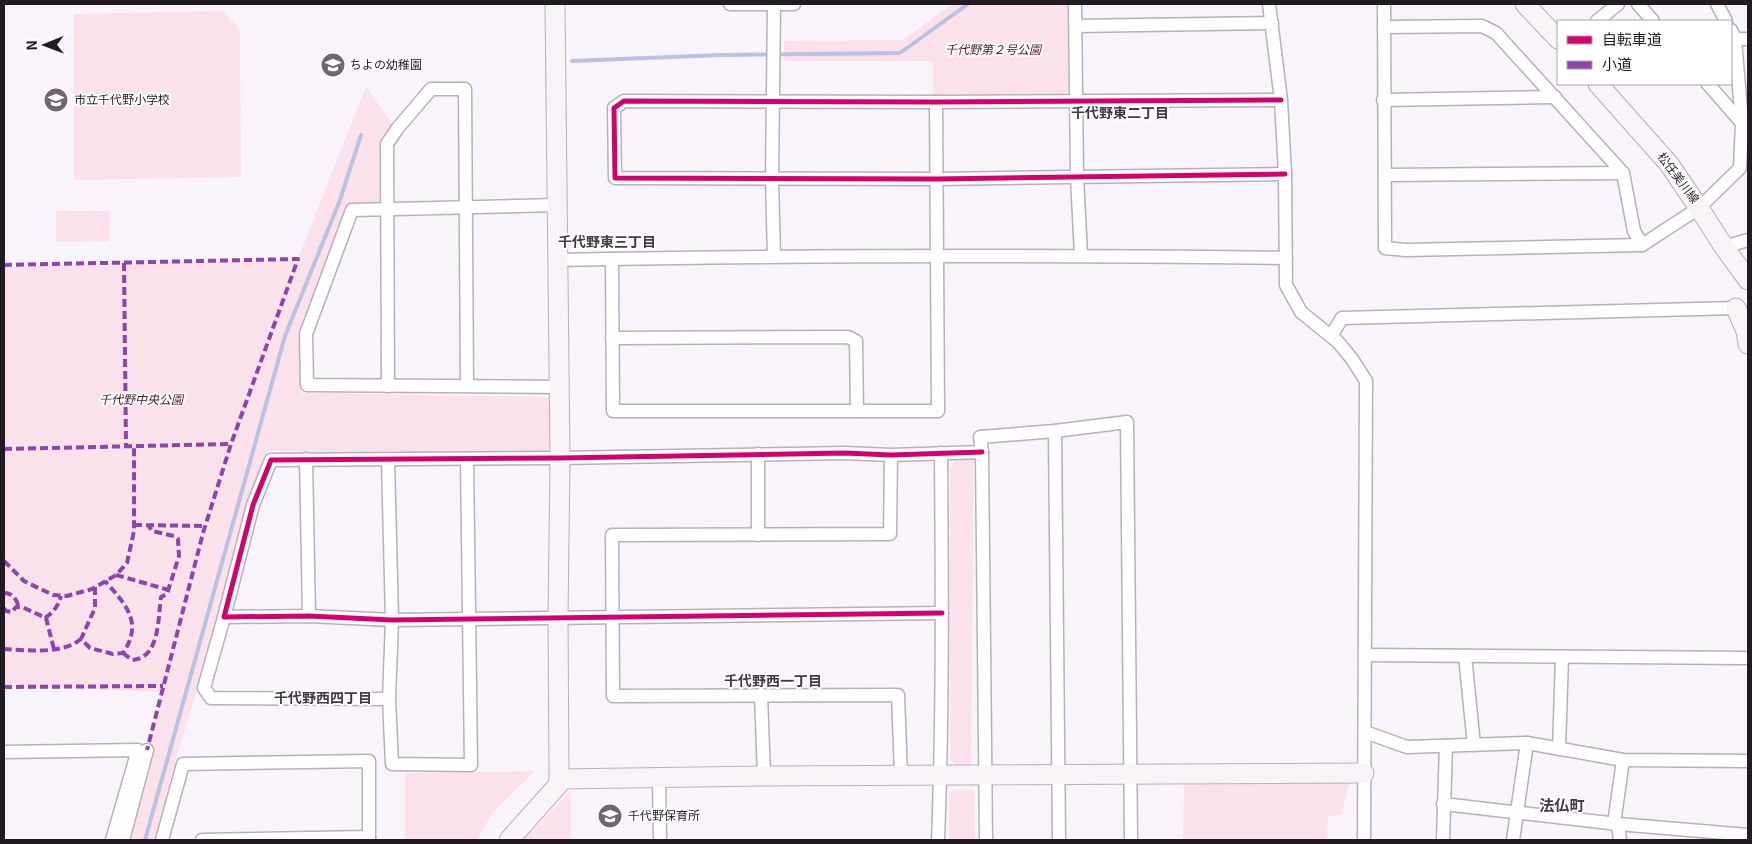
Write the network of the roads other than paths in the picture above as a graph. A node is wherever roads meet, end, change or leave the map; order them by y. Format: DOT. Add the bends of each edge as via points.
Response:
graph roads {
  1 [pos="555,4"];
  2 [pos="730,4"];
  3 [pos="774,4"];
  4 [pos="794,4"];
  5 [pos="1075,4"];
  6 [pos="1269,4"];
  7 [pos="1384,4"];
  8 [pos="1525,4"];
  9 [pos="1618,4"];
  10 [pos="1638,4"];
  11 [pos="1717,4"];
  12 [pos="1598,20"];
  13 [pos="1652,20"];
  14 [pos="1725,20"];
  15 [pos="1272,23"];
  16 [pos="1076,26"];
  17 [pos="1384,27"];
  18 [pos="1738,36"];
  19 [pos="1557,38"];
  20 [pos="1599,85"];
  21 [pos="1709,85"];
  22 [pos="1554,97"];
  23 [pos="1076,100"];
  24 [pos="1281,100"];
  25 [pos="1384,100"];
  26 [pos="773,101"];
  27 [pos="936,102"];
  28 [pos="1742,123"];
  29 [pos="1623,173"];
  30 [pos="1285,174"];
  31 [pos="1385,174"];
  32 [pos="1077,177"];
  33 [pos="772,179"];
  34 [pos="937,179"];
  35 [pos="557,205"];
  36 [pos="465,207"];
  37 [pos="1699,208"];
  38 [pos="388,209"];
  39 [pos="1748,240"];
  40 [pos="1642,246"];
  41 [pos="1724,247"];
  42 [pos="1081,255"];
  43 [pos="774,256"];
  44 [pos="937,256"];
  45 [pos="1286,258"];
  46 [pos="612,259"];
  47 [pos="558,260"];
  48 [pos="1748,280"];
  49 [pos="1736,308"];
  50 [pos="1330,336"];
  51 [pos="612,338"];
  52 [pos="1748,344"];
  53 [pos="467,385"];
  54 [pos="388,386"];
  55 [pos="559,387"];
  56 [pos="857,411"];
  57 [pos="1055,431"];
  58 [pos="982,452"];
  59 [pos="941,453"];
  60 [pos="758,454"];
  61 [pos="891,455"];
  62 [pos="306,458"];
  63 [pos="560,458"];
  64 [pos="466,459"];
  65 [pos="388,460"];
  66 [pos="758,535"];
  67 [pos="942,614"];
  68 [pos="310,616"];
  69 [pos="224,617"];
  70 [pos="612,617"];
  71 [pos="558,618"];
  72 [pos="469,619"];
  73 [pos="392,620"];
  74 [pos="1365,655"];
  75 [pos="1465,656"];
  76 [pos="1562,657"];
  77 [pos="1748,658"];
  78 [pos="761,695"];
  79 [pos="389,699"];
  80 [pos="1364,732"];
  81 [pos="1527,743"];
  82 [pos="1474,745"];
  83 [pos="1446,746"];
  84 [pos="1560,748"];
  85 [pos="147,750"];
  86 [pos="4,752"];
  87 [pos="1623,760"];
  88 [pos="1748,760"];
  89 [pos="1131,774"];
  90 [pos="1364,774"];
  91 [pos="901,775"];
  92 [pos="1058,775"];
  93 [pos="764,776"];
  94 [pos="941,776"];
  95 [pos="985,776"];
  96 [pos="659,778"];
  97 [pos="559,780"];
  98 [pos="1443,804"];
  99 [pos="1518,813"];
  100 [pos="1616,824"];
  101 [pos="1748,835"];
  102 [pos="369,839"];
  103 [pos="112,840"];
  104 [pos="123,840"];
  105 [pos="162,840"];
  106 [pos="202,840"];
  107 [pos="509,840"];
  108 [pos="660,840"];
  109 [pos="938,840"];
  110 [pos="986,840"];
  111 [pos="1059,840"];
  112 [pos="1131,840"];
  113 [pos="1364,840"];
  114 [pos="1442,840"];
  115 [pos="1513,840"];
  116 [pos="1620,840"];
  1 -- 35 [label="street"];
  2 -- 3 [label="street"];
  3 -- 4 [label="street"];
  3 -- 26 [label="street"];
  5 -- 16 [label="street"];
  6 -- 15 [label="street"];
  7 -- 17 [label="street"];
  8 -- 19 [label="street"];
  9 -- 12 [label="street"];
  10 -- 13 [label="street"];
  11 -- 14 [label="street"];
  15 -- 16 [label="street"];
  15 -- 24 [label="street"];
  16 -- 23 [label="street"];
  17 -- 22 [label="street" via="1482,26 1496,33"];
  17 -- 25 [label="street"];
  18 -- 28 [label="street"];
  20 -- 37 [label="street, 松任美川線" via="1669,164"];
  21 -- 28 [label="street"];
  22 -- 25 [label="street"];
  22 -- 29 [label="street"];
  23 -- 24 [label="street"];
  23 -- 27 [label="street"];
  23 -- 32 [label="street"];
  24 -- 30 [label="street"];
  25 -- 31 [label="street"];
  26 -- 27 [label="street"];
  26 -- 33 [label="street"];
  26 -- 33 [label="street" via="624,102 614,108 615,178"];
  27 -- 34 [label="street"];
  28 -- 37 [label="street" via="1740,168"];
  29 -- 31 [label="street"];
  29 -- 40 [label="street" via="1634,231"];
  30 -- 32 [label="street"];
  30 -- 45 [label="street"];
  31 -- 40 [label="street" via="1385,248"];
  32 -- 34 [label="street"];
  32 -- 42 [label="street"];
  33 -- 34 [label="street"];
  33 -- 43 [label="street"];
  34 -- 44 [label="street"];
  35 -- 36 [label="street"];
  35 -- 47 [label="street"];
  36 -- 38 [label="street"];
  36 -- 38 [label="street" via="465,89 431,89 387,144"];
  36 -- 53 [label="street"];
  37 -- 40 [label="street"];
  37 -- 41 [label="street, 松任美川線"];
  38 -- 54 [label="street"];
  38 -- 54 [label="street" via="352,210 306,334 307,385"];
  39 -- 41 [label="street"];
  41 -- 48 [label="street, 松任美川線"];
  42 -- 44 [label="street"];
  42 -- 45 [label="street"];
  43 -- 44 [label="street"];
  43 -- 46 [label="street"];
  44 -- 56 [label="street" via="938,411"];
  45 -- 50 [label="street" via="1286,285 1301,312"];
  46 -- 47 [label="street"];
  46 -- 51 [label="street"];
  47 -- 55 [label="street"];
  49 -- 50 [label="street" via="1342,318"];
  49 -- 52 [label="street"];
  50 -- 74 [label="street" via="1348,354 1366,381"];
  51 -- 56 [label="street" via="848,337 856,341"];
  51 -- 56 [label="street" via="613,411"];
  53 -- 54 [label="street"];
  53 -- 55 [label="street"];
  55 -- 63 [label="street"];
  57 -- 58 [label="street" via="980,437"];
  57 -- 89 [label="street" via="1127,422"];
  57 -- 92 [label="street"];
  58 -- 59 [label="street"];
  58 -- 95 [label="street"];
  59 -- 61 [label="street"];
  59 -- 67 [label="street"];
  60 -- 61 [label="street"];
  60 -- 63 [label="street"];
  60 -- 66 [label="street"];
  61 -- 66 [label="street" via="890,534"];
  62 -- 65 [label="street"];
  62 -- 68 [label="street"];
  62 -- 69 [label="street" via="271,460 253,505"];
  63 -- 64 [label="street"];
  63 -- 71 [label="street"];
  64 -- 65 [label="street"];
  64 -- 72 [label="street"];
  65 -- 73 [label="street"];
  66 -- 70 [label="street" via="612,535"];
  67 -- 70 [label="street"];
  67 -- 94 [label="street"];
  68 -- 69 [label="street"];
  68 -- 73 [label="street"];
  69 -- 79 [label="street" via="204,688 212,698"];
  70 -- 71 [label="street"];
  70 -- 78 [label="street" via="613,696"];
  71 -- 72 [label="street"];
  71 -- 97 [label="street"];
  72 -- 73 [label="street"];
  72 -- 79 [label="street" via="470,765 392,764"];
  73 -- 79 [label="street"];
  74 -- 75 [label="street"];
  74 -- 80 [label="street"];
  75 -- 76 [label="street"];
  75 -- 82 [label="street"];
  76 -- 77 [label="street"];
  76 -- 84 [label="street"];
  78 -- 91 [label="street" via="898,694"];
  78 -- 93 [label="street"];
  80 -- 83 [label="street" via="1407,747"];
  80 -- 90 [label="street"];
  81 -- 82 [label="street"];
  81 -- 84 [label="street"];
  81 -- 99 [label="street"];
  82 -- 83 [label="street"];
  83 -- 98 [label="street"];
  84 -- 87 [label="street"];
  85 -- 104 [label="street"];
  86 -- 103 [label="street" via="138,750"];
  87 -- 88 [label="street"];
  87 -- 100 [label="street"];
  89 -- 90 [label="street"];
  89 -- 92 [label="street"];
  89 -- 112 [label="street"];
  90 -- 113 [label="street"];
  91 -- 93 [label="street"];
  91 -- 94 [label="street"];
  92 -- 95 [label="street"];
  92 -- 111 [label="street"];
  93 -- 96 [label="street"];
  94 -- 95 [label="street"];
  94 -- 109 [label="street"];
  95 -- 110 [label="street"];
  96 -- 97 [label="street"];
  96 -- 108 [label="street"];
  97 -- 107 [label="street" via="559,784"];
  98 -- 99 [label="street"];
  98 -- 114 [label="street"];
  99 -- 100 [label="street"];
  99 -- 115 [label="street"];
  100 -- 101 [label="street"];
  100 -- 116 [label="street"];
  102 -- 105 [label="street" via="369,761 183,764"];
  102 -- 106 [label="street"];
}
